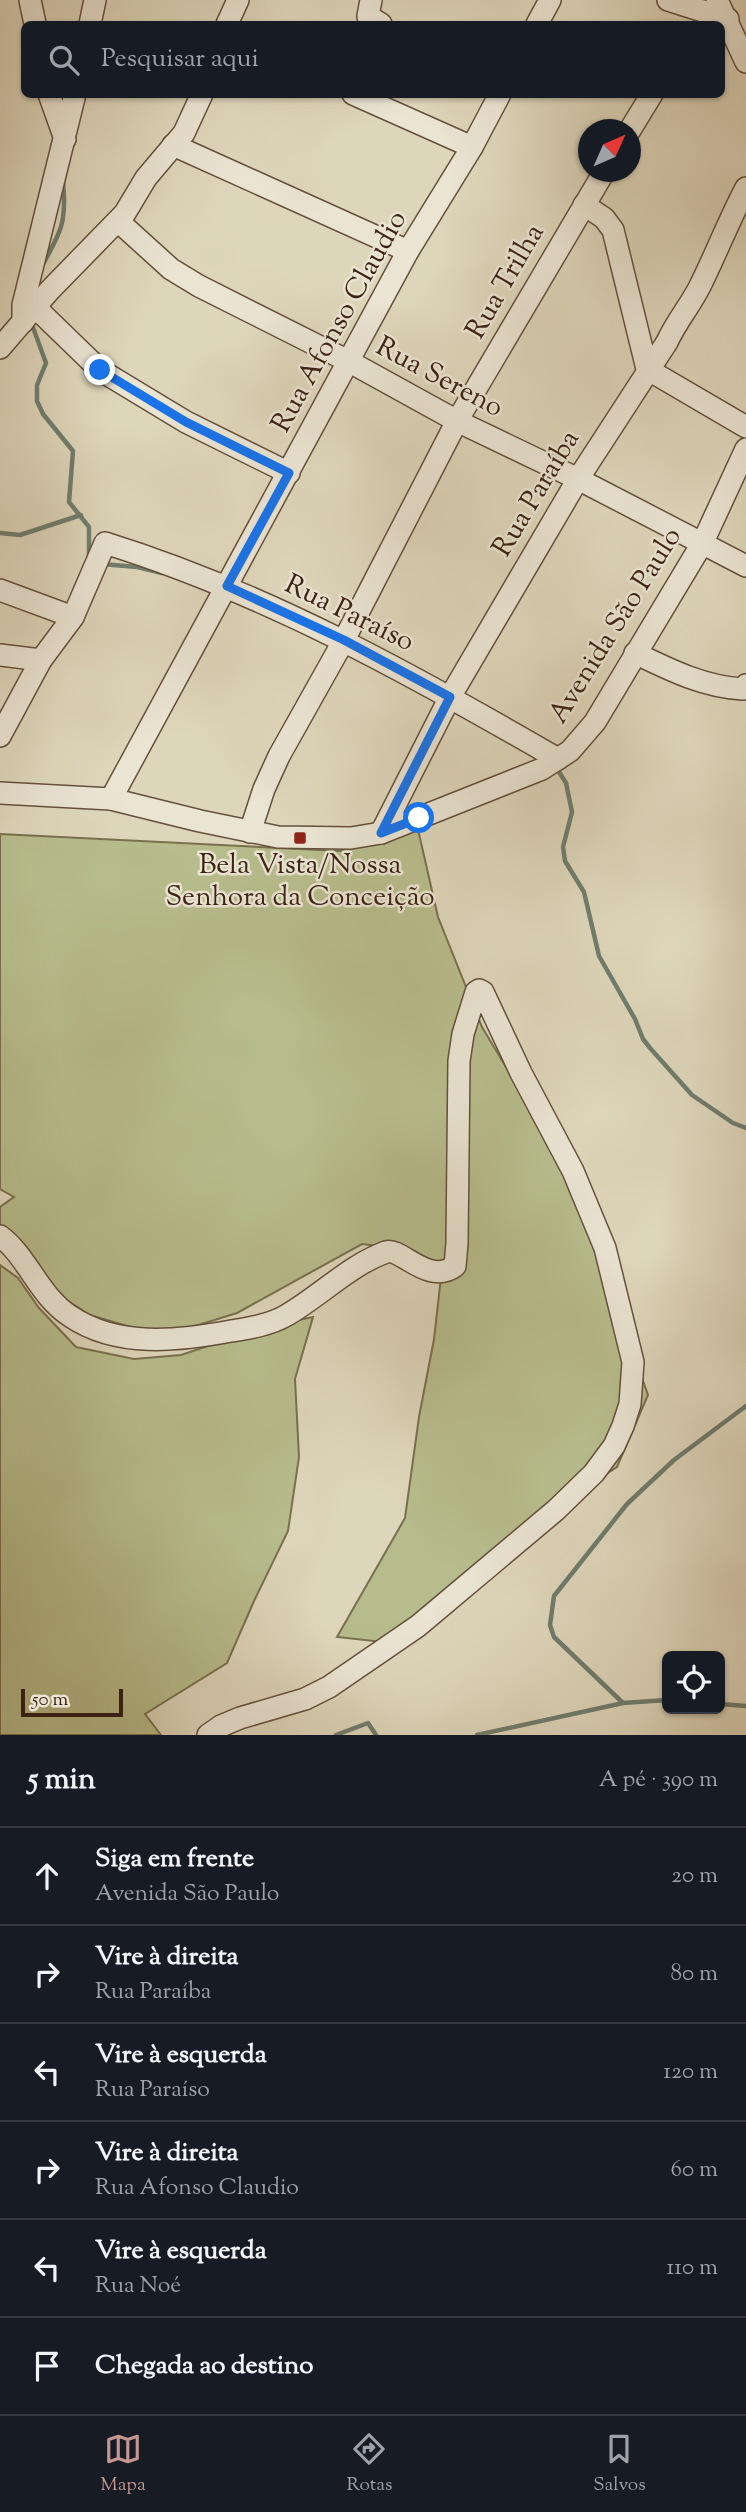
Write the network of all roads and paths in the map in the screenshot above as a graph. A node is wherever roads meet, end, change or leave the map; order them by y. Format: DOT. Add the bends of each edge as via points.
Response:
graph roads {
  1 [pos="30,0"];
  2 [pos="95,0"];
  3 [pos="238,0"];
  4 [pos="371,0"];
  5 [pos="550,0"];
  6 [pos="717,0"];
  7 [pos="674,2"];
  8 [pos="728,19"];
  9 [pos="34,21"];
  10 [pos="91,21"];
  11 [pos="229,21"];
  12 [pos="376,21"];
  13 [pos="539,21"];
  14 [pos="677,21"];
  15 [pos="746,62"];
  16 [pos="50,98"];
  17 [pos="74,98"];
  18 [pos="201,98"];
  19 [pos="362,98"];
  20 [pos="498,98"];
  21 [pos="650,98"];
  22 [pos="637,119"];
  23 [pos="65,139"];
  24 [pos="173,145"];
  25 [pos="472,147"];
  26 [pos="598,182"];
  27 [pos="746,188"];
  28 [pos="584,205"];
  29 [pos="118,221"];
  30 [pos="408,251"];
  31 [pos="29,315"];
  32 [pos="0,348"];
  33 [pos="349,362"];
  34 [pos="647,369"];
  35 [pos="457,421"];
  36 [pos="746,427"];
  37 [pos="746,449"];
  38 [pos="289,473"];
  39 [pos="578,479"];
  40 [pos="703,542"];
  41 [pos="746,566"];
  42 [pos="227,586"];
  43 [pos="0,590"];
  44 [pos="73,617"];
  45 [pos="344,640"];
  46 [pos="635,653"];
  47 [pos="0,655"];
  48 [pos="41,660"];
  49 [pos="746,685"];
  50 [pos="450,697"];
  51 [pos="1,733"];
  52 [pos="558,759"];
  53 [pos="0,793"];
  54 [pos="111,799"];
  55 [pos="250,832"];
  56 [pos="381,833"];
  57 [pos="0,1236"];
  58 [pos="208,1735"];
  1 -- 9 [label="street"];
  2 -- 10 [label="street"];
  3 -- 11 [label="street"];
  4 -- 12 [label="street" via="368,16"];
  5 -- 13 [label="street"];
  6 -- 8 [label="street"];
  7 -- 8 [label="street"];
  7 -- 14 [label="street"];
  8 -- 15 [label="street"];
  16 -- 23 [label="street"];
  17 -- 23 [label="street"];
  18 -- 24 [label="street" via="192,121"];
  19 -- 25 [label="street"];
  20 -- 25 [label="street, Rua Afonso Claudio"];
  21 -- 22 [label="street"];
  23 -- 31 [label="street" via="23,305"];
  24 -- 29 [label="street"];
  24 -- 30 [label="street"];
  25 -- 30 [label="street, Rua Afonso Claudio"];
  26 -- 28 [label="street, Rua Trilha"];
  27 -- 34 [label="street, Rua Paraíba" via="699,287"];
  28 -- 34 [label="street" via="613,230"];
  28 -- 35 [label="street, Rua Trilha"];
  29 -- 31 [label="street"];
  29 -- 33 [label="street, Rua Sereno" via="180,276"];
  30 -- 33 [label="street, Rua Afonso Claudio"];
  31 -- 32 [label="street"];
  31 -- 38 [label="street" via="100,370 186,422"];
  33 -- 35 [label="street, Rua Sereno"];
  33 -- 38 [label="street, Rua Afonso Claudio"];
  34 -- 36 [label="street"];
  34 -- 39 [label="street, Rua Paraíba"];
  35 -- 39 [label="street, Rua Sereno"];
  35 -- 45 [label="street, Rua Trilha"];
  37 -- 40 [label="street, Avenida São Paulo"];
  38 -- 42 [label="street, Rua Afonso Claudio"];
  39 -- 40 [label="street, Rua Sereno"];
  39 -- 50 [label="street, Rua Paraíba"];
  40 -- 41 [label="street, Rua Sereno"];
  40 -- 46 [label="street, Avenida São Paulo"];
  42 -- 44 [label="street, Rua Paraíso" via="105,543"];
  42 -- 45 [label="street, Rua Paraíso"];
  42 -- 54 [label="street, Rua Afonso Claudio"];
  43 -- 44 [label="street"];
  44 -- 48 [label="street"];
  45 -- 50 [label="street, Rua Paraíso"];
  45 -- 55 [label="street, Rua Trilha" via="279,756"];
  46 -- 49 [label="street" via="694,680 729,688"];
  46 -- 52 [label="street, Avenida São Paulo" via="595,722"];
  47 -- 48 [label="street"];
  48 -- 51 [label="street"];
  50 -- 52 [label="street, Rua Paraíso"];
  50 -- 56 [label="street, Rua Paraíba"];
  52 -- 56 [label="street, Avenida São Paulo"];
  53 -- 54 [label="street, Avenida São Paulo"];
  54 -- 55 [label="street, Avenida São Paulo"];
  55 -- 56 [label="street, Avenida São Paulo" via="313,838"];
  57 -- 58 [label="street" via="71,1318 100,1330 159,1340 260,1326 285,1316 387,1252 422,1269 453,1268 459,1061 479,990 590,1210 605,1248 633,1362 630,1404 614,1446 556,1510 378,1655 305,1699 240,1718"];
}
